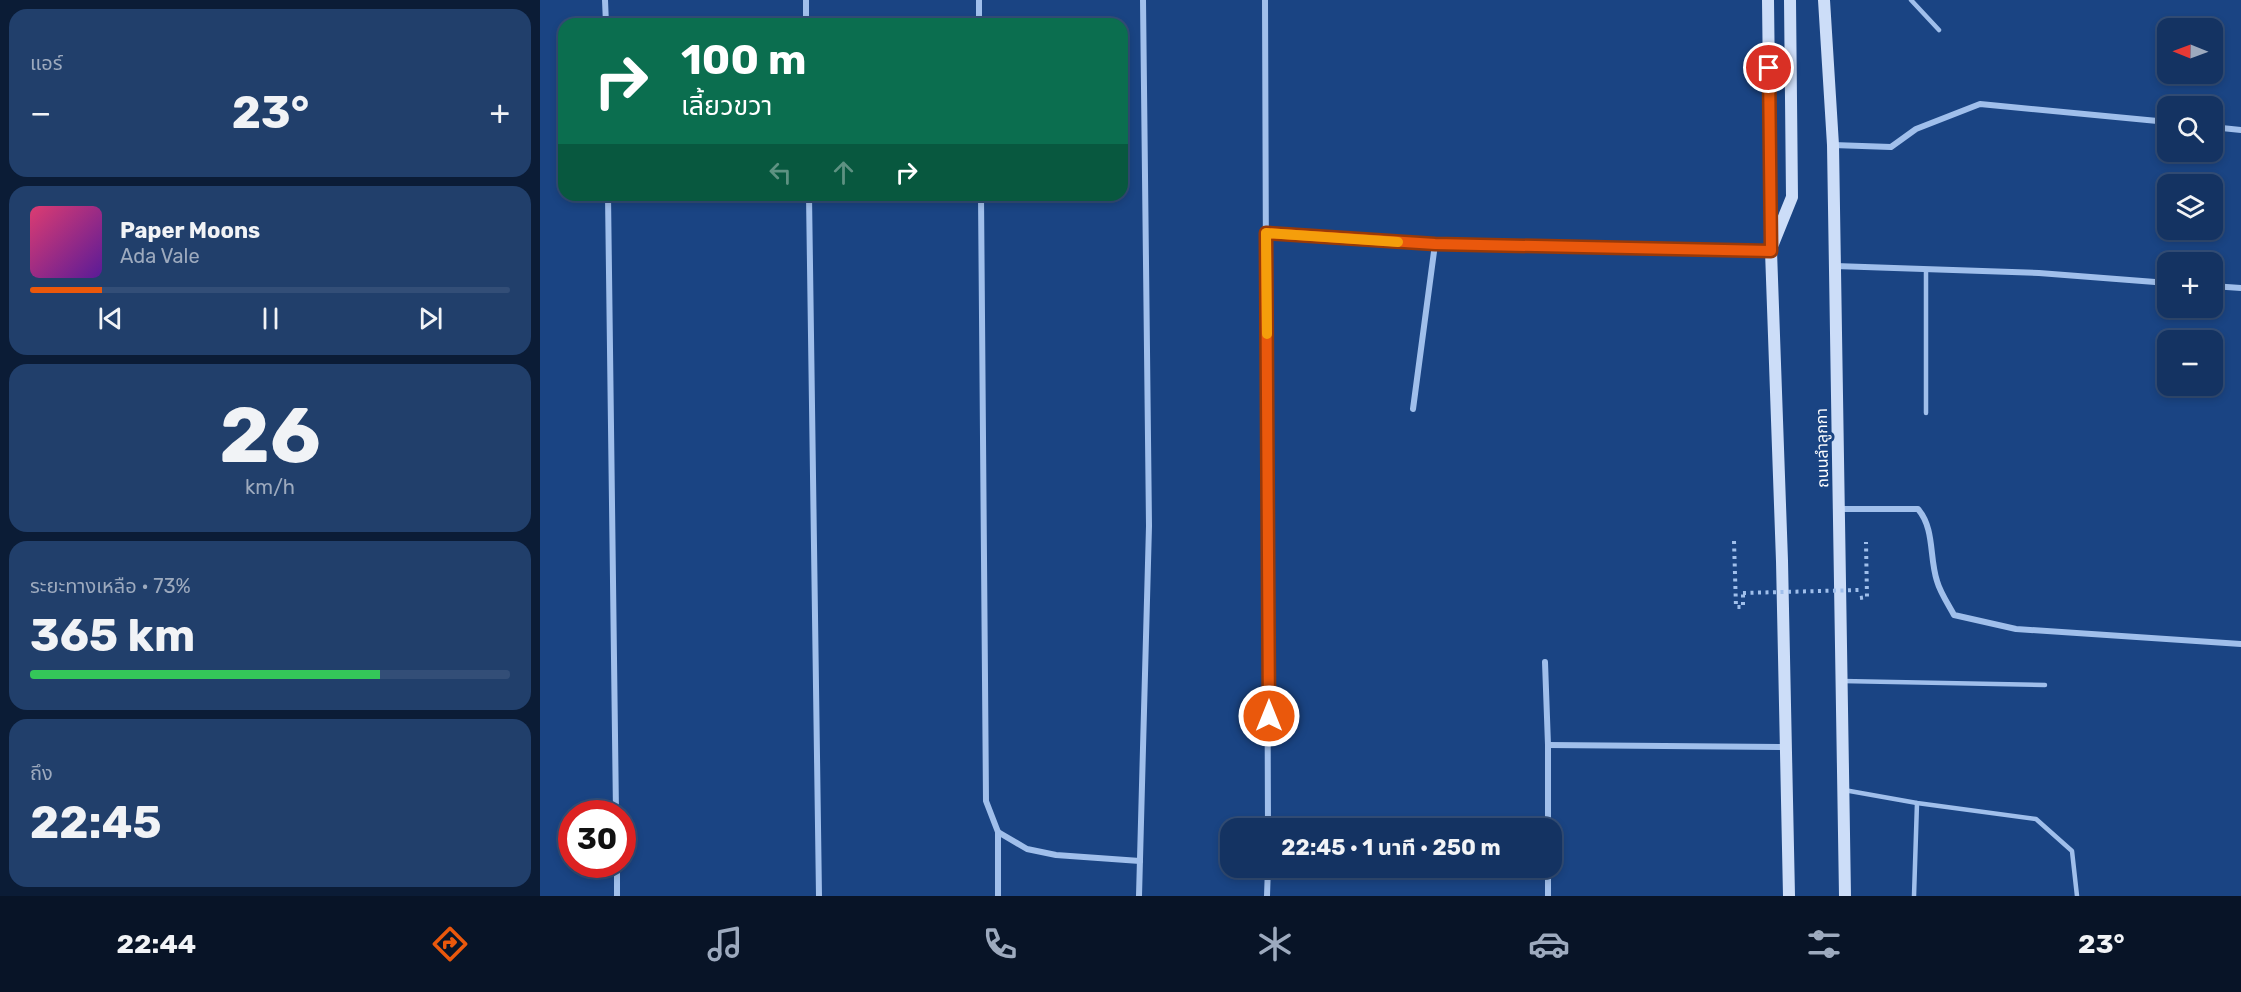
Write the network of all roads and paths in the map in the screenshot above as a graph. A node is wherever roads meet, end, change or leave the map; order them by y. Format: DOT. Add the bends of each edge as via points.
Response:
graph roads {
  1 [pos="605,0"];
  2 [pos="806,0"];
  3 [pos="979,0"];
  4 [pos="1143,0"];
  5 [pos="1265,0"];
  6 [pos="1768,0"];
  7 [pos="1790,0"];
  8 [pos="1824,0"];
  9 [pos="1911,0"];
  10 [pos="606,18"];
  11 [pos="807,18"];
  12 [pos="979,18"];
  13 [pos="1939,30"];
  14 [pos="2157,121"];
  15 [pos="2223,128"];
  16 [pos="2241,130"];
  17 [pos="1833,145"];
  18 [pos="608,201"];
  19 [pos="809,201"];
  20 [pos="981,201"];
  21 [pos="1266,233"];
  22 [pos="1435,244"];
  23 [pos="1771,251"];
  24 [pos="1835,266"];
  25 [pos="1926,270"];
  26 [pos="2157,282"];
  27 [pos="2223,287"];
  28 [pos="2241,288"];
  29 [pos="1413,409"];
  30 [pos="1926,413"];
  31 [pos="1839,509"];
  32 [pos="1734,541"];
  33 [pos="1866,543"];
  34 [pos="1859,590"];
  35 [pos="1867,597"];
  36 [pos="2241,644"];
  37 [pos="1545,662"];
  38 [pos="1842,681"];
  39 [pos="2045,685"];
  40 [pos="1548,745"];
  41 [pos="1786,747"];
  42 [pos="1844,790"];
  43 [pos="616,800"];
  44 [pos="1917,803"];
  45 [pos="1268,818"];
  46 [pos="1548,818"];
  47 [pos="998,832"];
  48 [pos="1140,861"];
  49 [pos="617,878"];
  50 [pos="1268,878"];
  51 [pos="1548,878"];
  52 [pos="618,896"];
  53 [pos="819,896"];
  54 [pos="998,896"];
  55 [pos="1139,896"];
  56 [pos="1267,896"];
  57 [pos="1548,896"];
  58 [pos="1789,896"];
  59 [pos="1845,896"];
  60 [pos="1914,896"];
  61 [pos="2077,896"];
  1 -- 10 [label="street"];
  2 -- 11 [label="street"];
  3 -- 12 [label="street"];
  4 -- 48 [label="street" via="1149,526"];
  5 -- 21 [label="street"];
  6 -- 23 [label="main road"];
  7 -- 23 [label="main road" via="1792,197"];
  8 -- 17 [label="main road, ถนนลำลูกกา"];
  9 -- 13 [label="lane"];
  14 -- 17 [label="street" via="1980,104 1917,129 1891,147"];
  15 -- 16 [label="street"];
  17 -- 24 [label="main road, ถนนลำลูกกา"];
  18 -- 43 [label="street"];
  19 -- 53 [label="street"];
  20 -- 47 [label="street" via="986,801"];
  21 -- 22 [label="street"];
  21 -- 45 [label="street"];
  22 -- 23 [label="street"];
  22 -- 29 [label="street"];
  23 -- 41 [label="main road"];
  24 -- 25 [label="street"];
  24 -- 31 [label="main road, ถนนลำลูกกา"];
  25 -- 26 [label="street"];
  25 -- 30 [label="lane"];
  27 -- 28 [label="street"];
  31 -- 36 [label="street" via="1918,509 1931,540 1937,581 1954,615 2016,629"];
  31 -- 38 [label="main road, ถนนลำลูกกา"];
  32 -- 34 [label="path, bridge" via="1736,607 1743,607 1743,593"];
  33 -- 35 [label="path"];
  37 -- 40 [label="street"];
  38 -- 39 [label="lane"];
  38 -- 42 [label="main road, ถนนลำลูกกา"];
  40 -- 41 [label="street"];
  40 -- 46 [label="street"];
  41 -- 58 [label="main road"];
  42 -- 44 [label="lane"];
  42 -- 59 [label="main road, ถนนลำลูกกา"];
  44 -- 60 [label="lane"];
  44 -- 61 [label="lane" via="2036,819 2072,851"];
  47 -- 48 [label="street" via="1027,849 1056,855"];
  47 -- 54 [label="street"];
  48 -- 55 [label="street"];
  49 -- 52 [label="street"];
  50 -- 56 [label="street"];
  51 -- 57 [label="street"];
}
